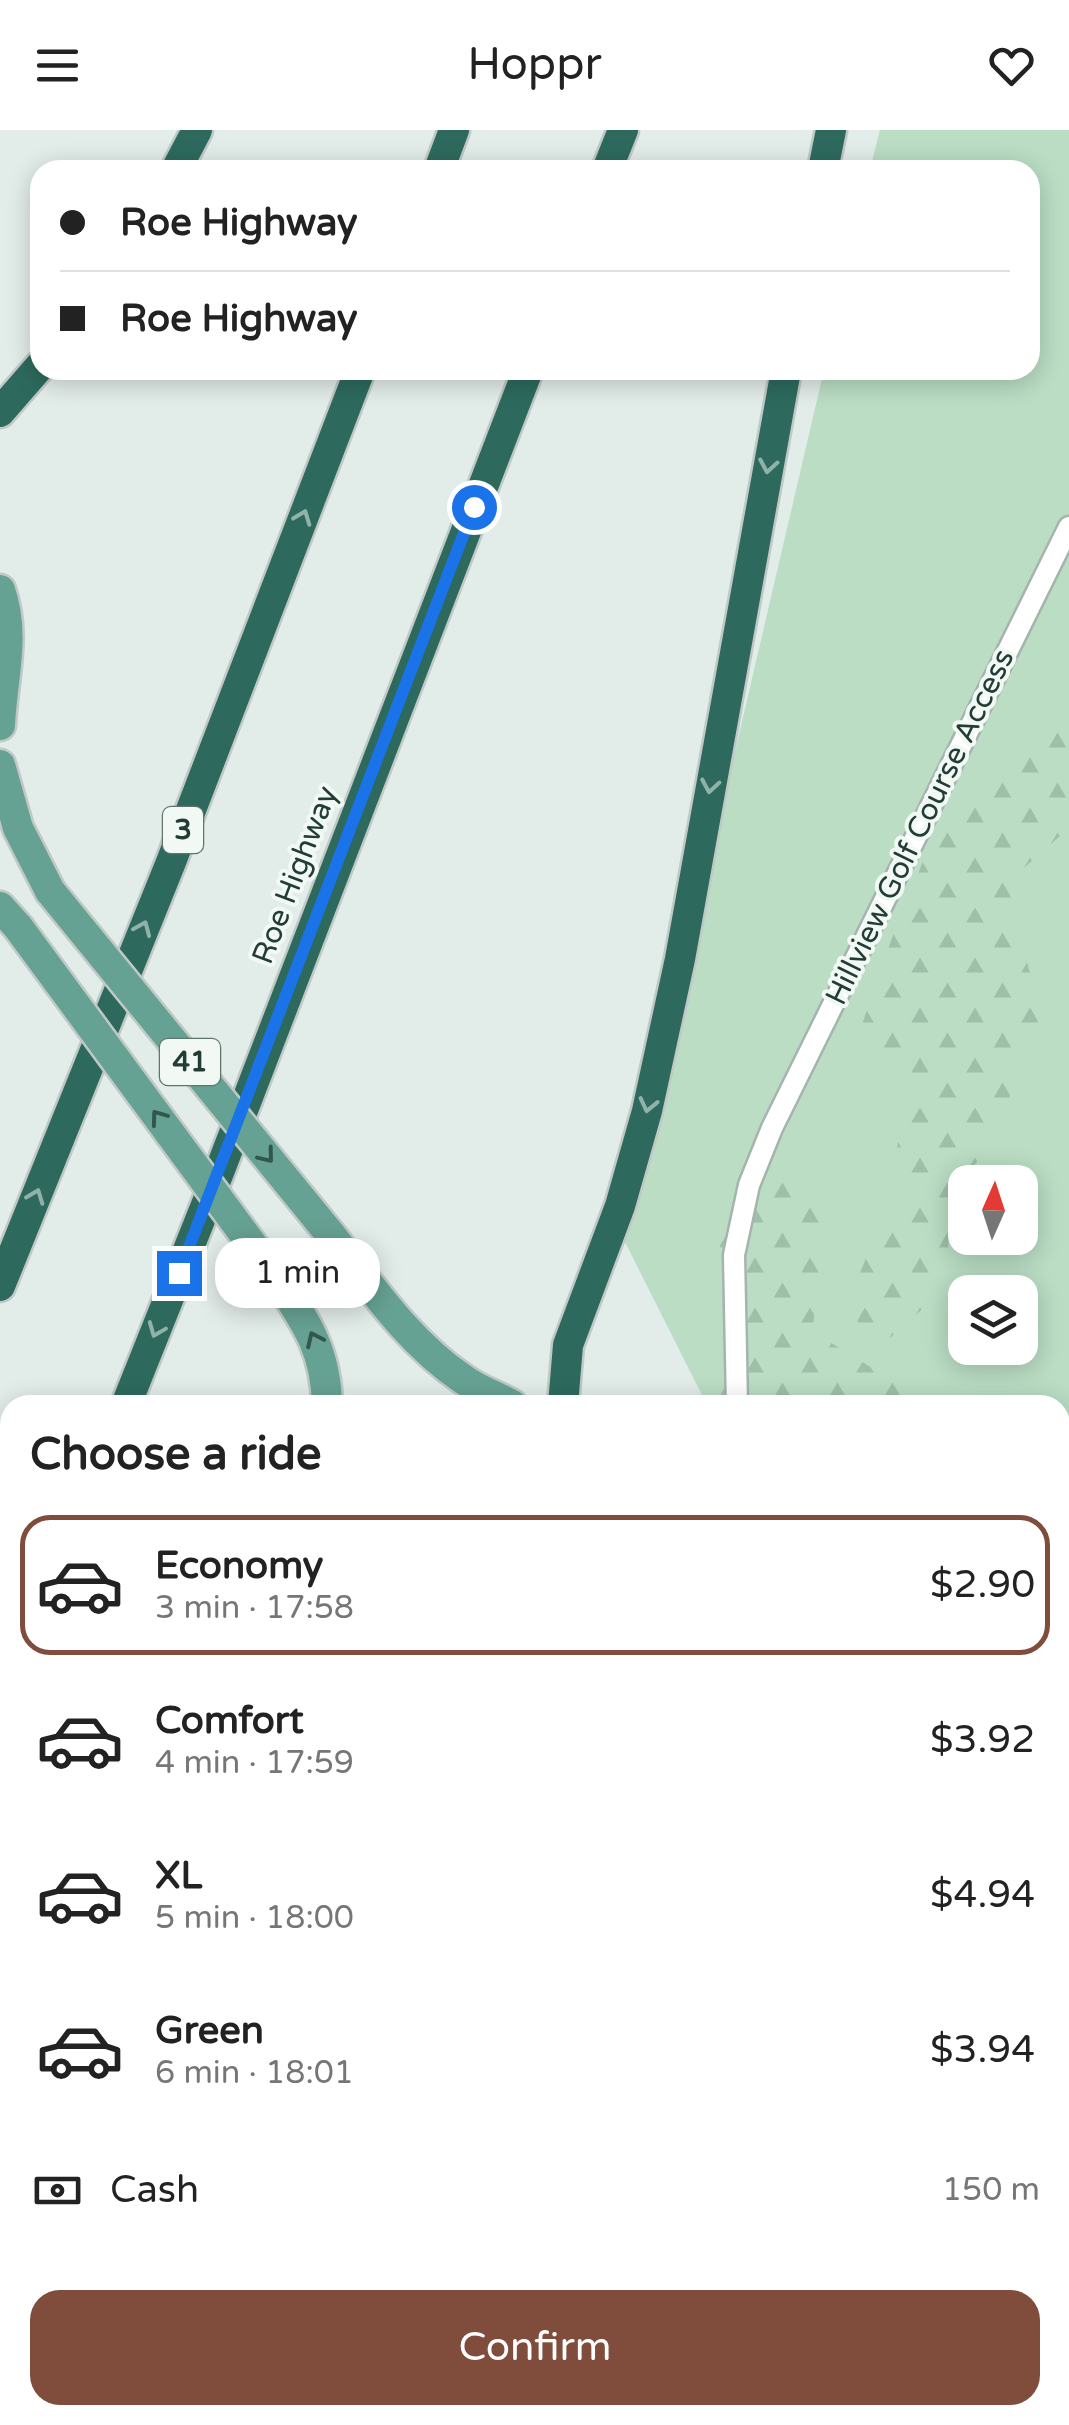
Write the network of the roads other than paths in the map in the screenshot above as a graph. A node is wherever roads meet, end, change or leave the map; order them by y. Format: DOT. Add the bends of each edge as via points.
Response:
graph roads {
  1 [pos="198,130"];
  2 [pos="454,130"];
  3 [pos="623,130"];
  4 [pos="831,130"];
  5 [pos="182,160"];
  6 [pos="442,160"];
  7 [pos="611,160"];
  8 [pos="824,160"];
  9 [pos="30,378"];
  10 [pos="356,380"];
  11 [pos="524,380"];
  12 [pos="784,380"];
  13 [pos="0,412"];
  14 [pos="1069,527"];
  15 [pos="0,590"];
  16 [pos="0,725"];
  17 [pos="0,765"];
  18 [pos="9,917"];
  19 [pos="0,1286"];
  20 [pos="130,1395"];
  21 [pos="326,1395"];
  22 [pos="493,1395"];
  23 [pos="564,1395"];
  24 [pos="736,1395"];
  1 -- 5 [label="highway"];
  2 -- 6 [label="highway"];
  3 -- 7 [label="highway"];
  4 -- 8 [label="highway"];
  9 -- 13 [label="highway"];
  19 -- 10 [label="highway, 3, one-way"];
  11 -- 20 [label="highway, Roe Highway, one-way"];
  12 -- 23 [label="highway, one-way" via="680,960 620,1206 568,1345"];
  14 -- 24 [label="lane, Hillview Golf Course Access" via="749,1185 734,1255"];
  15 -- 16 [label="main road" via="9,616"];
  17 -- 22 [label="main road, 41, one-way, bridge" via="18,828 50,891 379,1298 426,1349"];
  21 -- 18 [label="main road, 41, one-way, bridge" via="313,1334 278,1280"];
}
